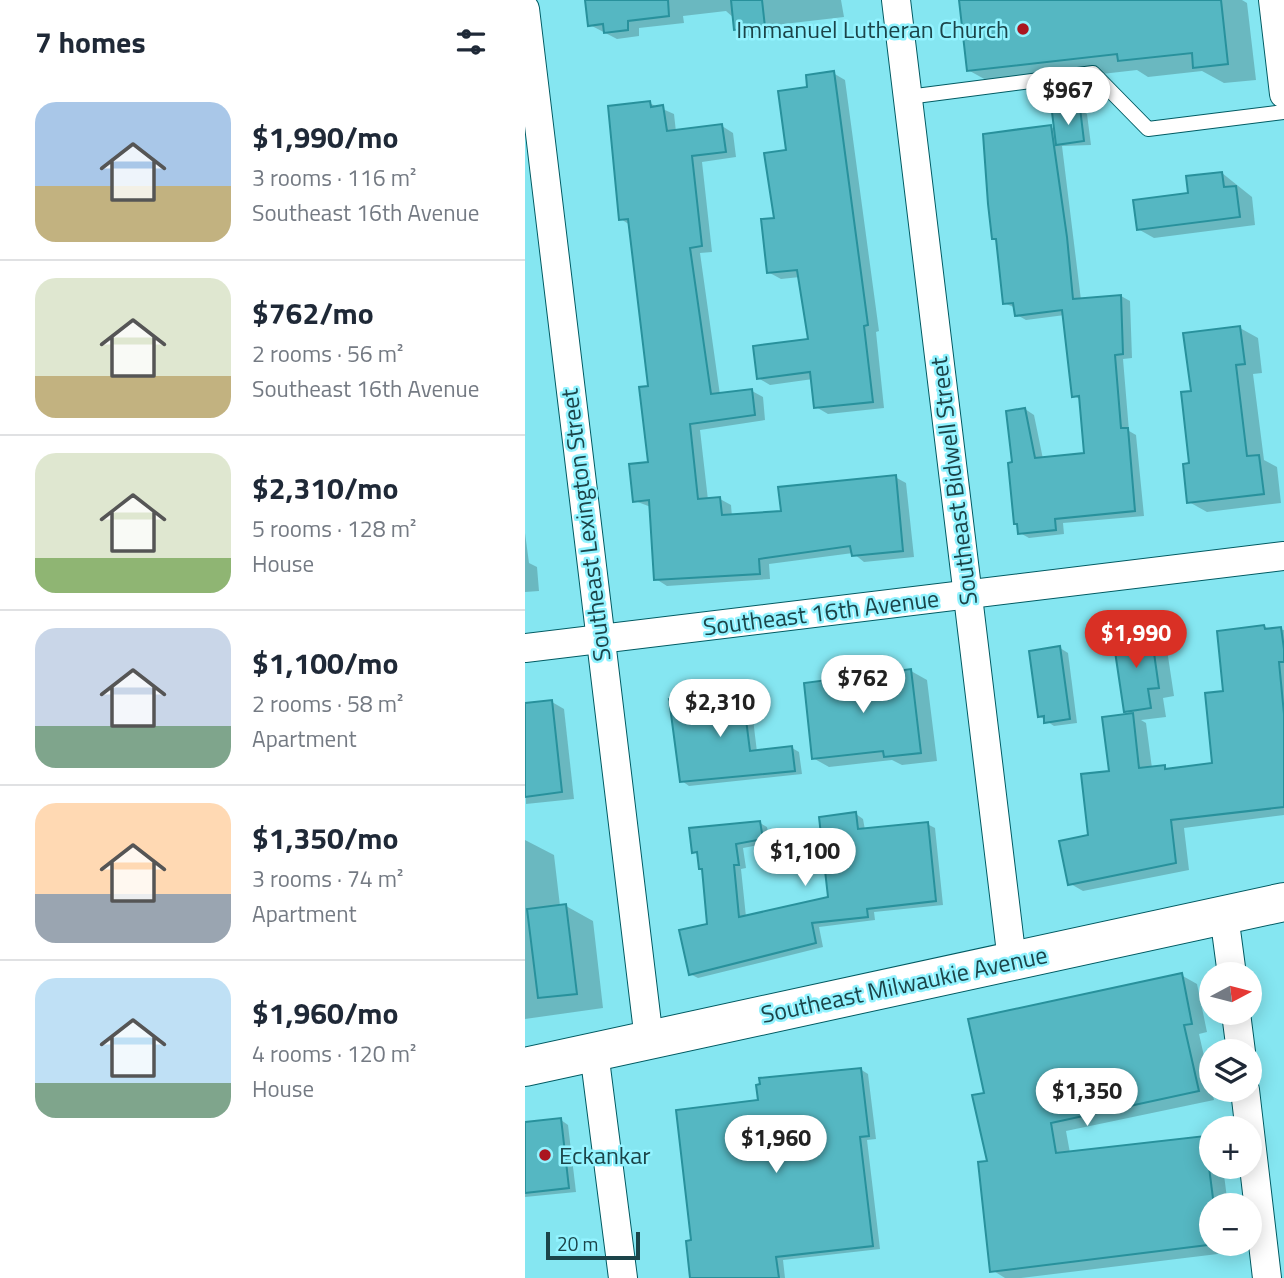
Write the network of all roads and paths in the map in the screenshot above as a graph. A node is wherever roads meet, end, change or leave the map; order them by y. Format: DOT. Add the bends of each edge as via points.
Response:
graph roads {
  1 [pos="896,0"];
  2 [pos="1273,0"];
  3 [pos="525,9"];
  4 [pos="1284,94"];
  5 [pos="908,97"];
  6 [pos="1284,112"];
  7 [pos="1284,556"];
  8 [pos="966,595"];
  9 [pos="599,639"];
  10 [pos="525,648"];
  11 [pos="1284,902"];
  12 [pos="1224,915"];
  13 [pos="1012,961"];
  14 [pos="1229,962"];
  15 [pos="649,1040"];
  16 [pos="594,1052"];
  17 [pos="525,1067"];
  18 [pos="1246,1102"];
  19 [pos="623,1278"];
  20 [pos="1267,1278"];
  1 -- 5 [label="street, Southeast Bidwell Street"];
  2 -- 4 [label="street"];
  3 -- 9 [label="street, Southeast Lexington Street"];
  5 -- 6 [label="lane" via="1093,73 1148,129"];
  5 -- 8 [label="street, Southeast Bidwell Street"];
  7 -- 8 [label="street, Southeast 16th Avenue"];
  8 -- 9 [label="street, Southeast 16th Avenue"];
  8 -- 13 [label="street, Southeast Bidwell Street"];
  9 -- 10 [label="street, Southeast 16th Avenue"];
  9 -- 15 [label="street, Southeast Lexington Street"];
  11 -- 12 [label="main road, Southeast Milwaukie Avenue"];
  12 -- 13 [label="main road, Southeast Milwaukie Avenue"];
  12 -- 14 [label="street"];
  13 -- 15 [label="main road, Southeast Milwaukie Avenue"];
  15 -- 16 [label="main road, Southeast Milwaukie Avenue"];
  16 -- 17 [label="main road, Southeast Milwaukie Avenue"];
  16 -- 19 [label="street"];
  18 -- 20 [label="street"];
}
